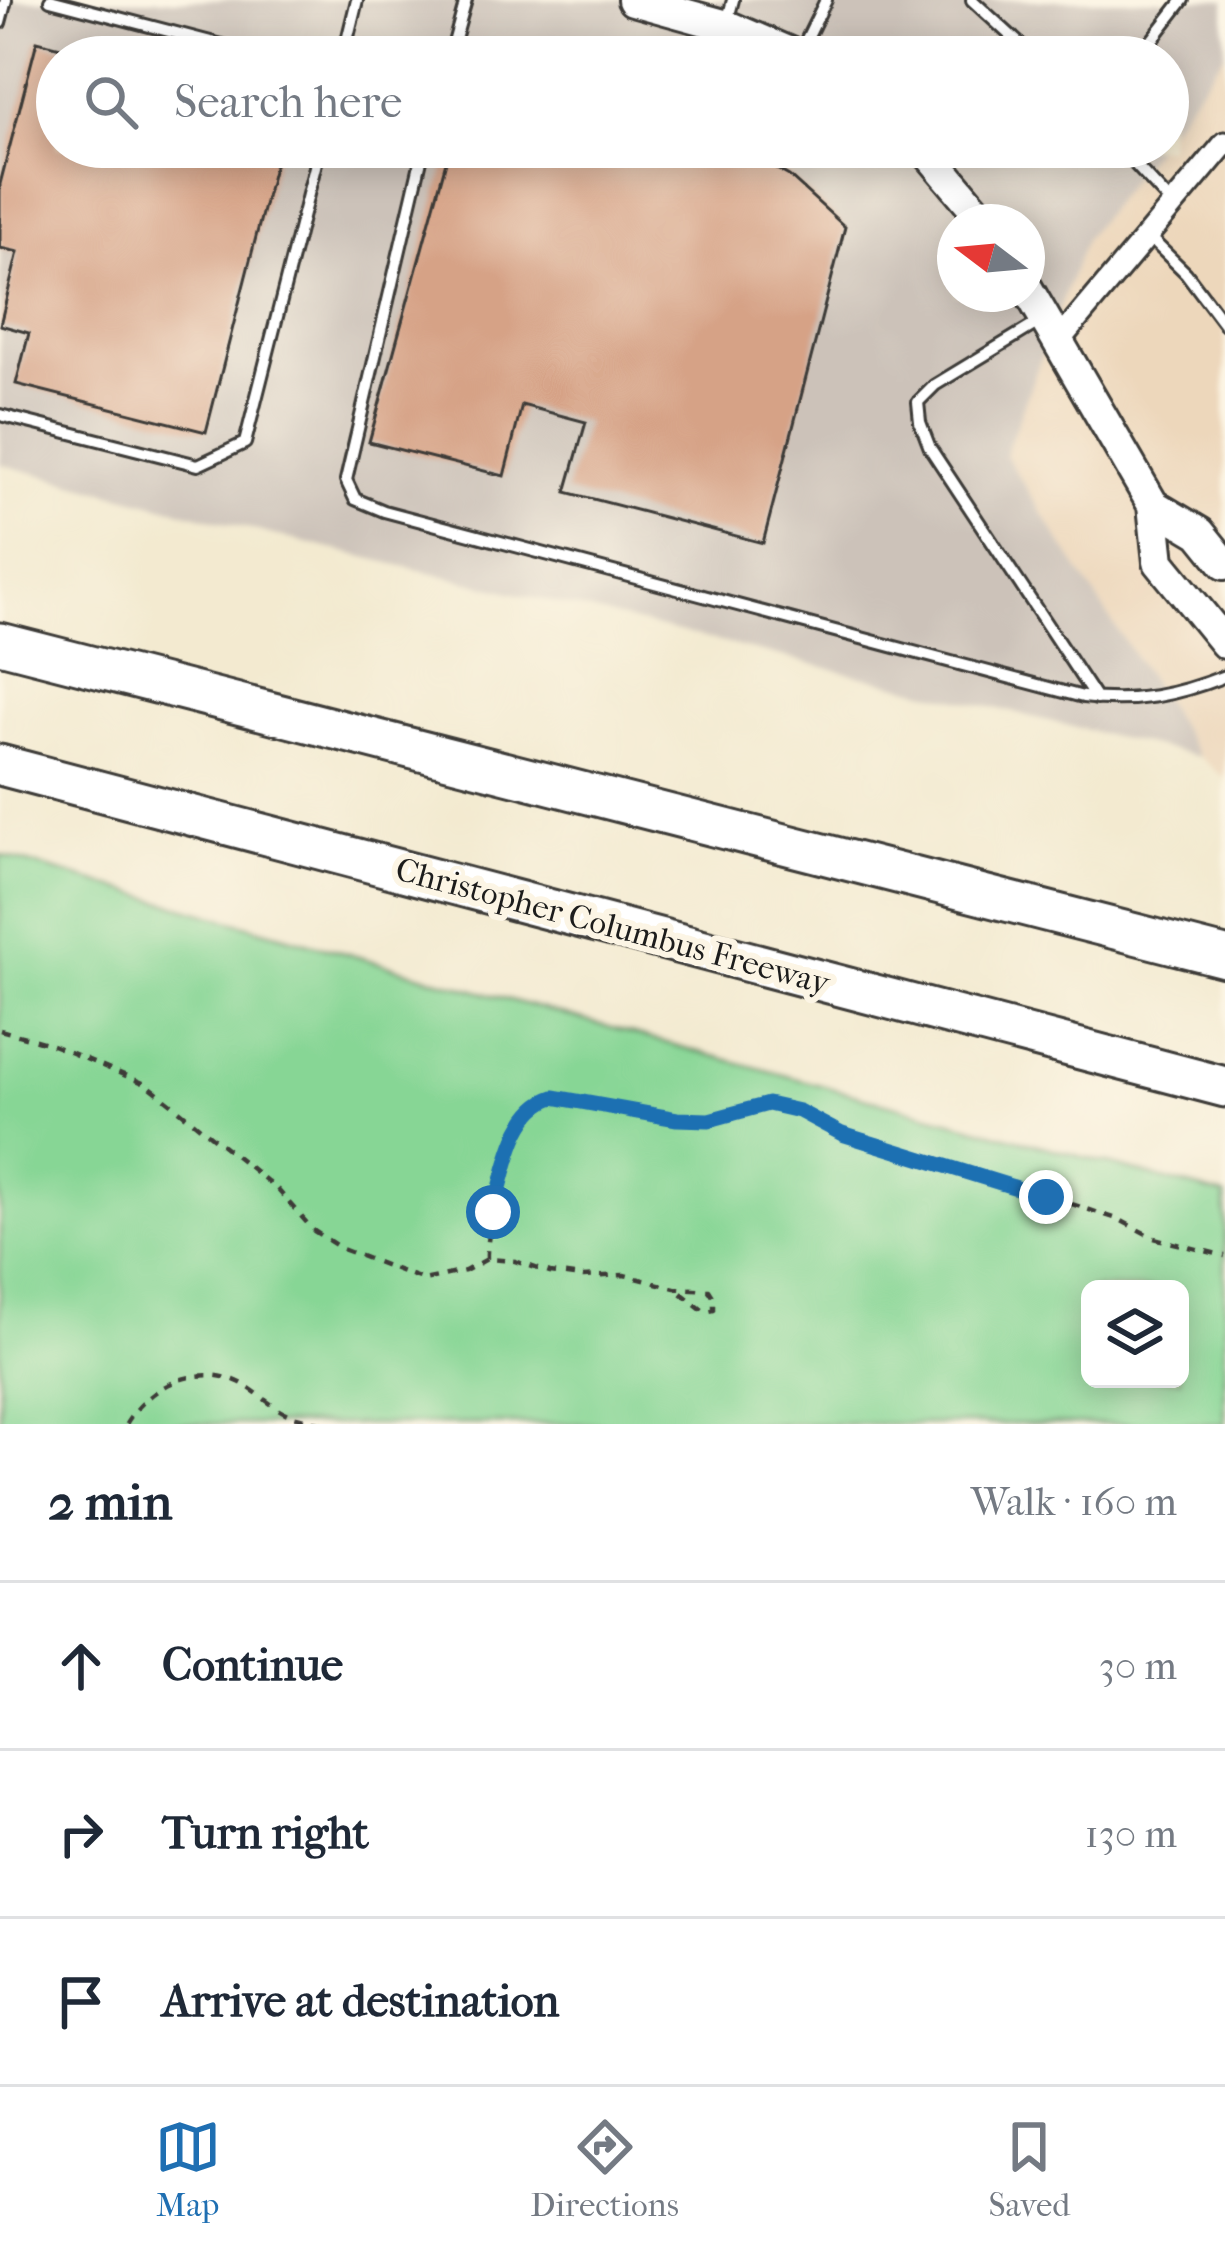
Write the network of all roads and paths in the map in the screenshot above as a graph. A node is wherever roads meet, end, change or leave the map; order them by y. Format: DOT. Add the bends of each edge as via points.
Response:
graph roads {
  1 [pos="6,0"];
  2 [pos="50,0"];
  3 [pos="357,0"];
  4 [pos="466,0"];
  5 [pos="633,0"];
  6 [pos="826,0"];
  7 [pos="972,0"];
  8 [pos="1183,0"];
  9 [pos="730,13"];
  10 [pos="0,23"];
  11 [pos="188,36"];
  12 [pos="348,36"];
  13 [pos="456,36"];
  14 [pos="766,36"];
  15 [pos="809,36"];
  16 [pos="1011,36"];
  17 [pos="1155,36"];
  18 [pos="1225,143"];
  19 [pos="315,168"];
  20 [pos="419,168"];
  21 [pos="941,168"];
  22 [pos="1138,168"];
  23 [pos="1171,203"];
  24 [pos="971,204"];
  25 [pos="1147,235"];
  26 [pos="1040,312"];
  27 [pos="1225,325"];
  28 [pos="1051,330"];
  29 [pos="0,415"];
  30 [pos="1153,505"];
  31 [pos="1225,564"];
  32 [pos="0,643"];
  33 [pos="1225,643"];
  34 [pos="1225,676"];
  35 [pos="1096,699"];
  36 [pos="0,765"];
  37 [pos="1225,957"];
  38 [pos="0,1030"];
  39 [pos="1225,1088"];
  40 [pos="1225,1256"];
  41 [pos="488,1258"];
  42 [pos="675,1288"];
  43 [pos="126,1424"];
  44 [pos="327,1424"];
  1 -- 10 [label="lane"];
  2 -- 11 [label="lane"];
  3 -- 12 [label="lane"];
  4 -- 13 [label="lane"];
  5 -- 9 [label="street"];
  6 -- 15 [label="lane"];
  7 -- 16 [label="lane"];
  8 -- 17 [label="lane"];
  9 -- 14 [label="street"];
  18 -- 23 [label="street"];
  19 -- 29 [label="lane" via="245,443 198,465"];
  20 -- 35 [label="lane" via="346,480 355,499"];
  21 -- 24 [label="street"];
  22 -- 23 [label="lane"];
  23 -- 25 [label="street"];
  25 -- 27 [label="lane"];
  25 -- 28 [label="street"];
  26 -- 28 [label="street"];
  28 -- 30 [label="street"];
  28 -- 35 [label="lane" via="935,385 918,403 920,422"];
  30 -- 31 [label="street" via="1200,533"];
  30 -- 33 [label="street" via="1159,562"];
  32 -- 37 [label="highway"];
  34 -- 35 [label="lane" via="1168,696"];
  36 -- 39 [label="highway, Christopher Columbus Freeway"];
  38 -- 41 [label="path" via="148,1085 342,1250 424,1280"];
  40 -- 41 [label="path" via="842,1134 799,1111 768,1104 709,1120 677,1119 554,1097 539,1102 521,1127 493,1212"];
  41 -- 42 [label="path"];
  42 -- 42 [label="path" via="709,1290 714,1310 705,1312"];
  43 -- 44 [label="path" via="139,1402 164,1385 208,1374 240,1383 286,1414"];
}
